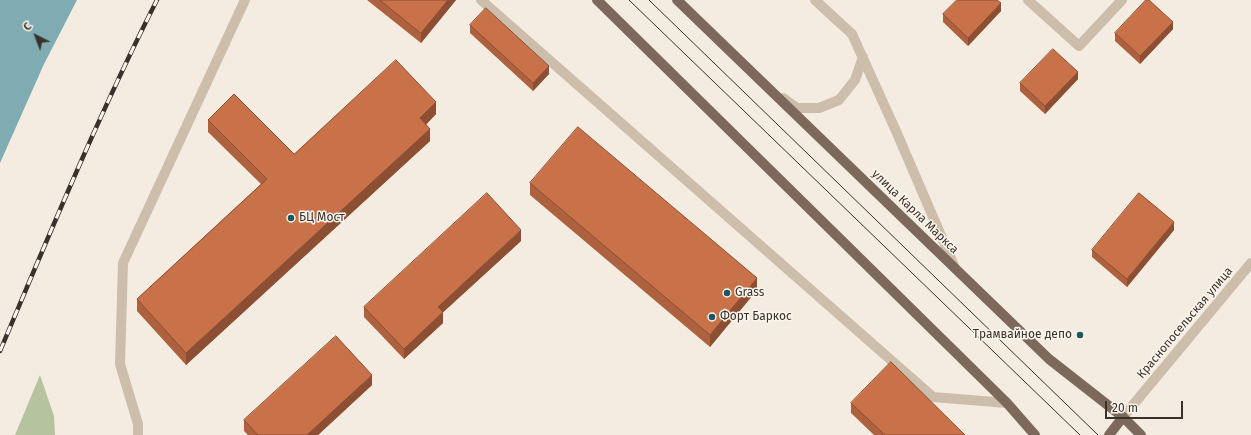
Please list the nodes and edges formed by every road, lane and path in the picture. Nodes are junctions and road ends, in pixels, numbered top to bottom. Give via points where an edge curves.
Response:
1 (245, 0) edge
2 (482, 0) edge
3 (598, 0) edge
4 (677, 0) edge
5 (815, 0) edge
6 (1028, 0) edge
7 (1122, 0) edge
8 (863, 57) junction
9 (765, 85) junction
10 (1251, 263) edge
11 (956, 270) junction
12 (1007, 403) junction
13 (1123, 417) junction
14 (138, 435) edge
15 (1035, 435) edge
16 (1109, 435) edge
17 (1141, 435) edge

1 - 14 street via 123,263 120,364 138,424
2 - 12 street via 933,397
3 - 12 main road
4 - 9 main road, улица Карла Маркса
5 - 8 street via 852,34
6 - 7 street via 1079,46
8 - 9 street via 855,80 839,100 819,108 797,108
8 - 11 street
9 - 11 main road, улица Карла Маркса
10 - 13 street, Краснопосельская улица
11 - 13 main road, улица Карла Маркса via 1049,359
12 - 15 main road
13 - 16 main road
13 - 17 main road, улица Карла Маркса

